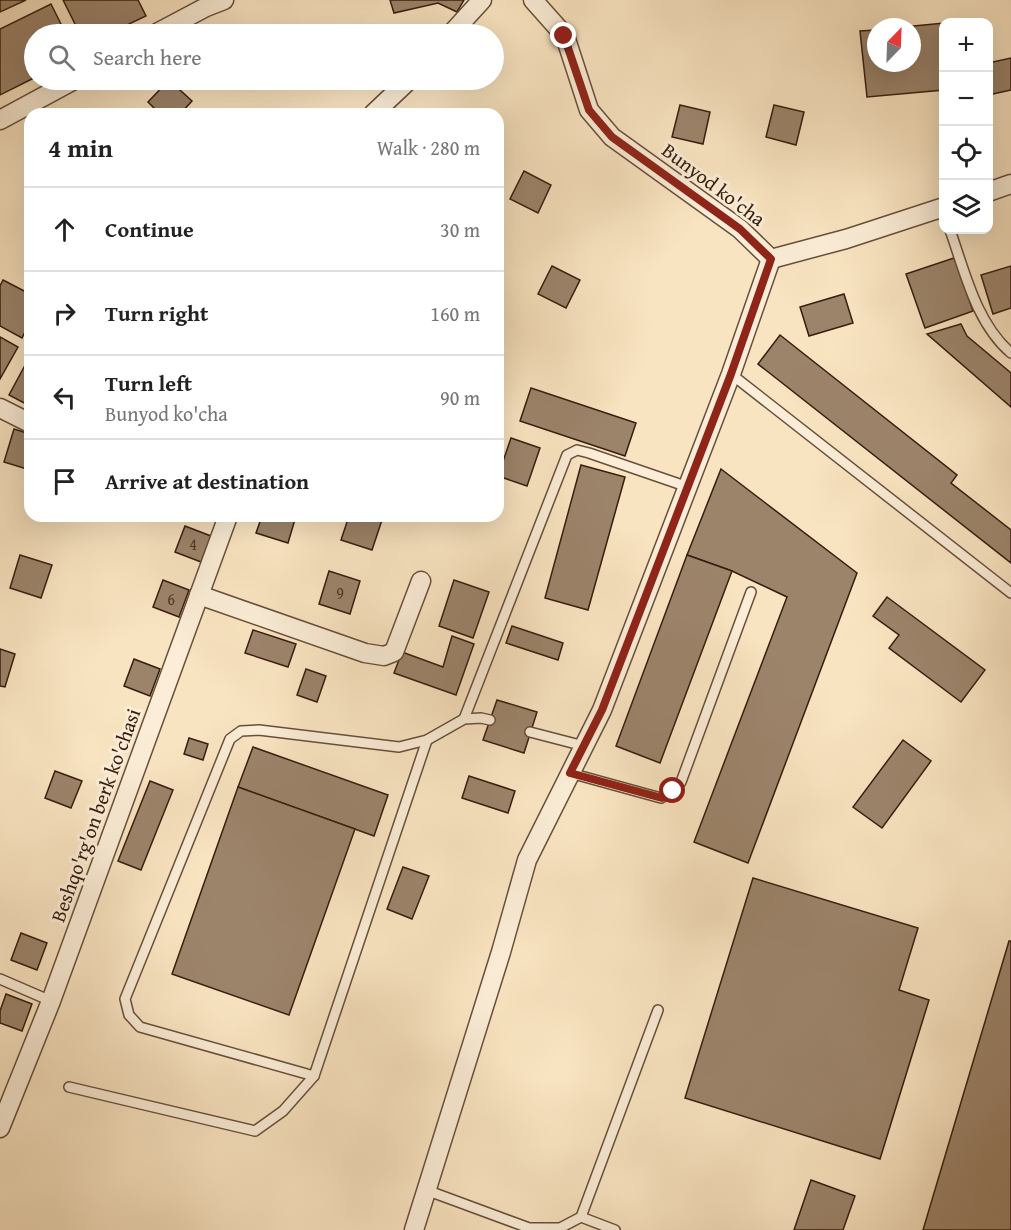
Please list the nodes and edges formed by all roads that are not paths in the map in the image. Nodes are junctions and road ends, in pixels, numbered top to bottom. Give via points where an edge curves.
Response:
1 (224, 0) edge
2 (482, 0) edge
3 (533, 0) edge
4 (174, 24) edge
5 (460, 24) edge
6 (56, 90) edge
7 (398, 90) edge
8 (379, 108) edge
9 (0, 120) edge
10 (1011, 184) edge
11 (993, 190) edge
12 (939, 209) edge
13 (951, 234) edge
14 (771, 259) junction
15 (1011, 353) edge
16 (731, 374) junction
17 (0, 408) edge
18 (24, 420) edge
19 (688, 487) junction
20 (226, 522) edge
21 (421, 581) dead end
22 (751, 592) dead end
23 (1011, 593) edge
24 (199, 595) junction
25 (464, 719) junction
26 (490, 720) dead end
27 (530, 732) dead end
28 (428, 740) junction
29 (584, 746) junction
30 (570, 773) junction
31 (0, 979) edge
32 (51, 1001) junction
33 (658, 1010) dead end
34 (314, 1076) junction
35 (69, 1087) dead end
36 (0, 1128) edge
37 (426, 1190) junction
38 (581, 1217) junction
39 (414, 1230) edge
40 (615, 1230) edge

1 - 4 street
2 - 5 street
3 - 14 street, Bunyod ko'cha via 564,36 589,110 612,137 740,229
6 - 9 street
7 - 8 street
10 - 11 street
12 - 14 street
13 - 15 lane via 977,306 989,329
14 - 16 street
16 - 19 street
16 - 23 lane
17 - 18 street
19 - 25 lane via 589,453 577,450 567,455
19 - 29 street via 602,710
20 - 24 street, Beshqo'rg'on berk ko'chasi
21 - 24 street via 394,651 384,656 365,653
22 - 30 lane via 681,782 673,791 662,798
24 - 32 street, Beshqo'rg'on berk ko'chasi
25 - 26 lane
25 - 28 lane
27 - 29 lane
28 - 34 lane
28 - 34 lane via 399,747 259,730 241,731 230,739 125,999 129,1015 140,1027
29 - 30 street
30 - 37 street via 527,860
31 - 32 lane
32 - 36 street, Beshqo'rg'on berk ko'chasi
33 - 38 lane
34 - 35 lane via 283,1111 255,1131
37 - 38 lane via 529,1228 560,1228
37 - 39 street
38 - 40 lane

